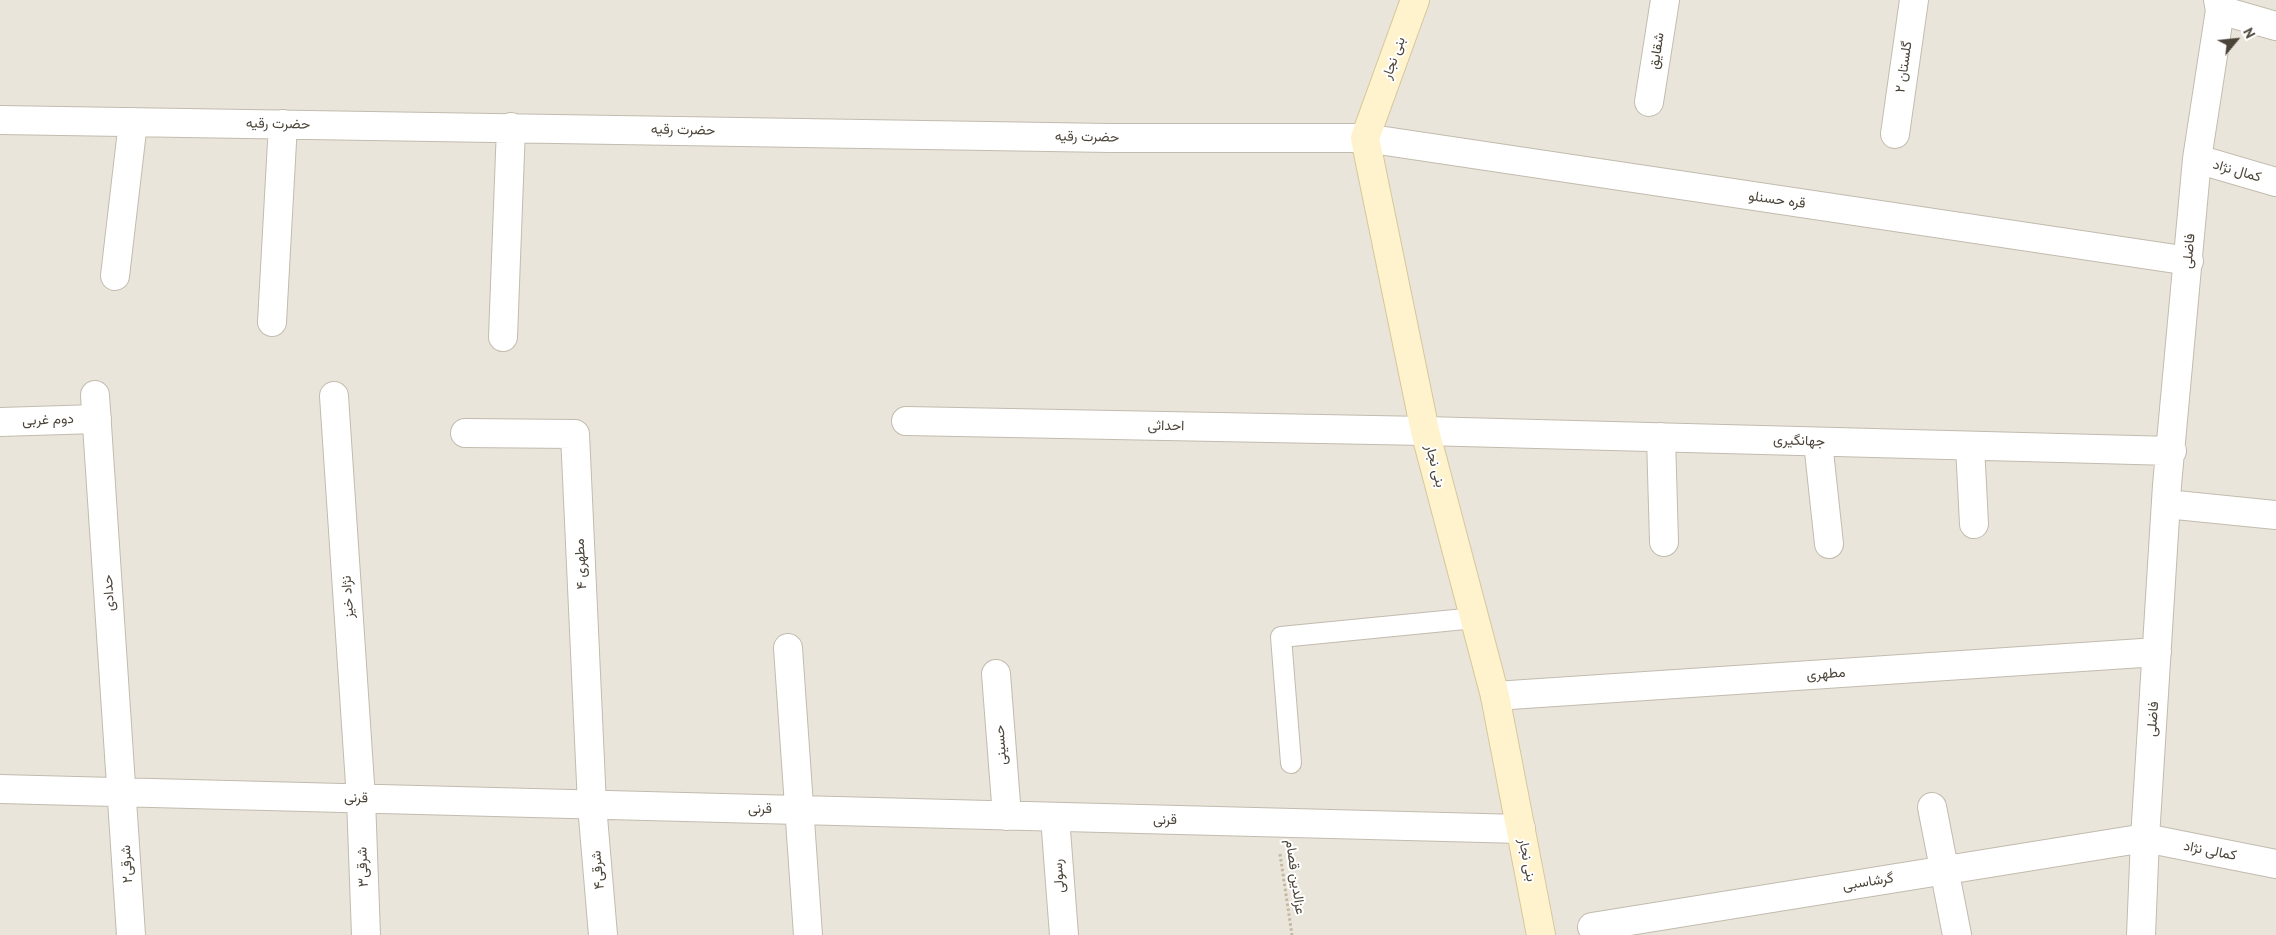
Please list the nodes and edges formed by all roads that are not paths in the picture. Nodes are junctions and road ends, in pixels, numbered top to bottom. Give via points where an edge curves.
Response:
1 (1415, 0) edge
2 (1665, 0) edge
3 (1914, 0) edge
4 (2219, 5) edge
5 (2276, 26) edge
6 (1649, 102) dead end
7 (0, 120) edge
8 (133, 122) junction
9 (283, 124) junction
10 (511, 127) junction
11 (1895, 134) dead end
12 (1365, 138) junction
13 (2197, 159) junction
14 (2276, 182) edge
15 (2189, 261) junction
16 (116, 276) dead end
17 (272, 322) dead end
18 (503, 338) dead end
19 (334, 396) dead end
20 (96, 407) joint
21 (906, 421) dead end
22 (0, 422) edge
23 (1425, 431) junction
24 (465, 432) dead end
25 (1661, 438) junction
26 (1818, 442) junction
27 (1970, 446) junction
28 (2172, 451) junction
29 (2166, 504) junction
30 (2276, 515) edge
31 (1974, 524) dead end
32 (1664, 542) dead end
33 (1829, 544) dead end
34 (1475, 618) junction
35 (788, 648) dead end
36 (2157, 652) junction
37 (996, 674) dead end
38 (1495, 696) junction
39 (1291, 763) dead end
40 (0, 789) edge
41 (123, 792) junction
42 (361, 799) junction
43 (592, 805) junction
44 (1932, 808) dead end
45 (801, 810) junction
46 (1006, 816) junction
47 (1055, 817) junction
48 (1521, 829) junction
49 (2144, 838) junction
50 (2276, 864) edge
51 (1944, 870) junction
52 (1592, 927) dead end
53 (131, 935) edge
54 (366, 935) edge
55 (603, 935) edge
56 (808, 935) edge
57 (1064, 935) edge
58 (1541, 935) edge
59 (1957, 935) edge
60 (2141, 935) edge

1 - 12 main road, بنی نجار
2 - 6 street, شقایق
3 - 11 street, گلستان ۲
4 - 5 street
4 - 13 street, فاضلی
7 - 8 street, حضرت رقیه
8 - 9 street, حضرت رقیه
8 - 16 street
9 - 10 street, حضرت رقیه
9 - 17 street
10 - 12 street, حضرت رقیه
10 - 18 street
12 - 15 street, قره حسنلو
12 - 23 main road, بنی نجار
13 - 14 street, کمال نژاد
13 - 15 street, فاضلی
15 - 28 street, فاضلی
19 - 42 street, نژاد خیز
20 - 22 street, دوم غربی
20 - 41 street, حدادی
21 - 23 street, احداثی
23 - 25 street, جهانگیری
23 - 34 main road, بنی نجار
24 - 43 street, مطهری ۴ via 575,434
25 - 26 street, جهانگیری
25 - 32 street
26 - 27 street, جهانگیری
26 - 33 street
27 - 28 street, جهانگیری
27 - 31 street
28 - 29 street, فاضلی
29 - 30 street
29 - 36 street, فاضلی
34 - 38 main road, بنی نجار
34 - 39 lane via 1281,637
35 - 45 street
36 - 38 street, مطهری
36 - 49 street, فاضلی
37 - 46 street, حسینی
38 - 48 main road, بنی نجار
40 - 41 street, قرنی
41 - 42 street, قرنی
41 - 53 street, ۲شرقی
42 - 43 street, قرنی
42 - 54 street, ۳شرقی
43 - 45 street, قرنی
43 - 55 street, ۴شرقی
44 - 51 street
45 - 46 street, قرنی
45 - 56 street
46 - 47 street, قرنی
47 - 48 street, قرنی
47 - 57 street, رسولی
48 - 58 main road, بنی نجار
49 - 50 street, کمالی نژاد
49 - 51 street, گرشاسبی
49 - 60 street, فاضلی
51 - 52 street, گرشاسبی
51 - 59 street

